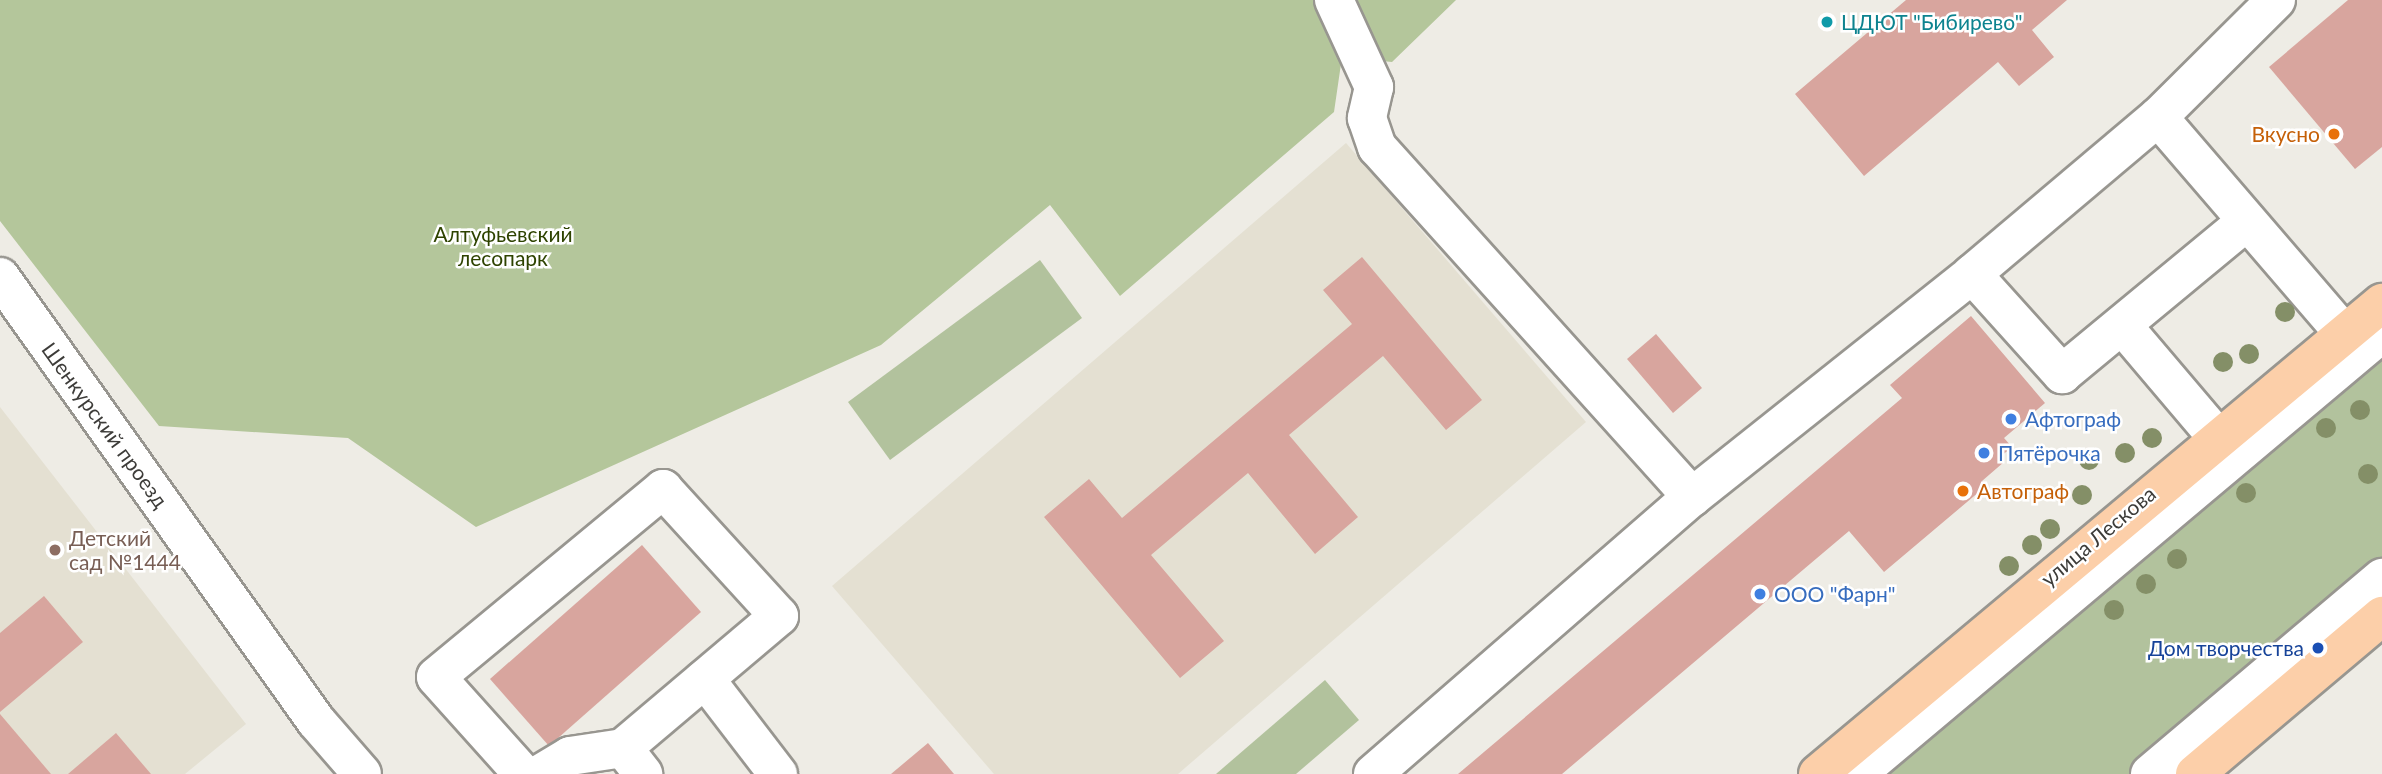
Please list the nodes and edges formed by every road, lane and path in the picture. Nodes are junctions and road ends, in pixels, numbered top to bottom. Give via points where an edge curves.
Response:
1 (1334, 0) edge
2 (2277, 0) edge
3 (2158, 117) junction
4 (2247, 220) junction
5 (1972, 274) junction
6 (0, 277) edge
7 (2382, 303) edge
8 (2122, 325) junction
9 (2344, 333) junction
10 (2382, 333) edge
11 (2217, 437) junction
12 (1692, 497) junction
13 (2382, 578) edge
14 (2382, 616) edge
15 (705, 679) junction
16 (633, 761) edge
17 (362, 774) edge
18 (523, 774) edge
19 (540, 774) edge
20 (778, 774) edge
21 (1373, 774) edge
22 (1818, 774) edge
23 (1857, 774) edge
24 (2150, 774) edge
25 (2195, 774) edge

1 - 12 street via 1374,87 1367,118 1377,147
2 - 3 street
3 - 4 street
3 - 5 street
4 - 8 street
4 - 9 street
5 - 8 street via 2062,374
5 - 12 street
6 - 17 street, Шенкурский проезд via 316,721
7 - 9 main road, улица Лескова
8 - 11 street
9 - 11 main road, улица Лескова
10 - 23 street, улица Лескова
11 - 22 main road, улица Лескова
12 - 21 street
13 - 24 street
14 - 25 main road
15 - 16 street
15 - 18 street via 779,616 663,489 436,677
15 - 20 street
16 - 19 street via 570,756

